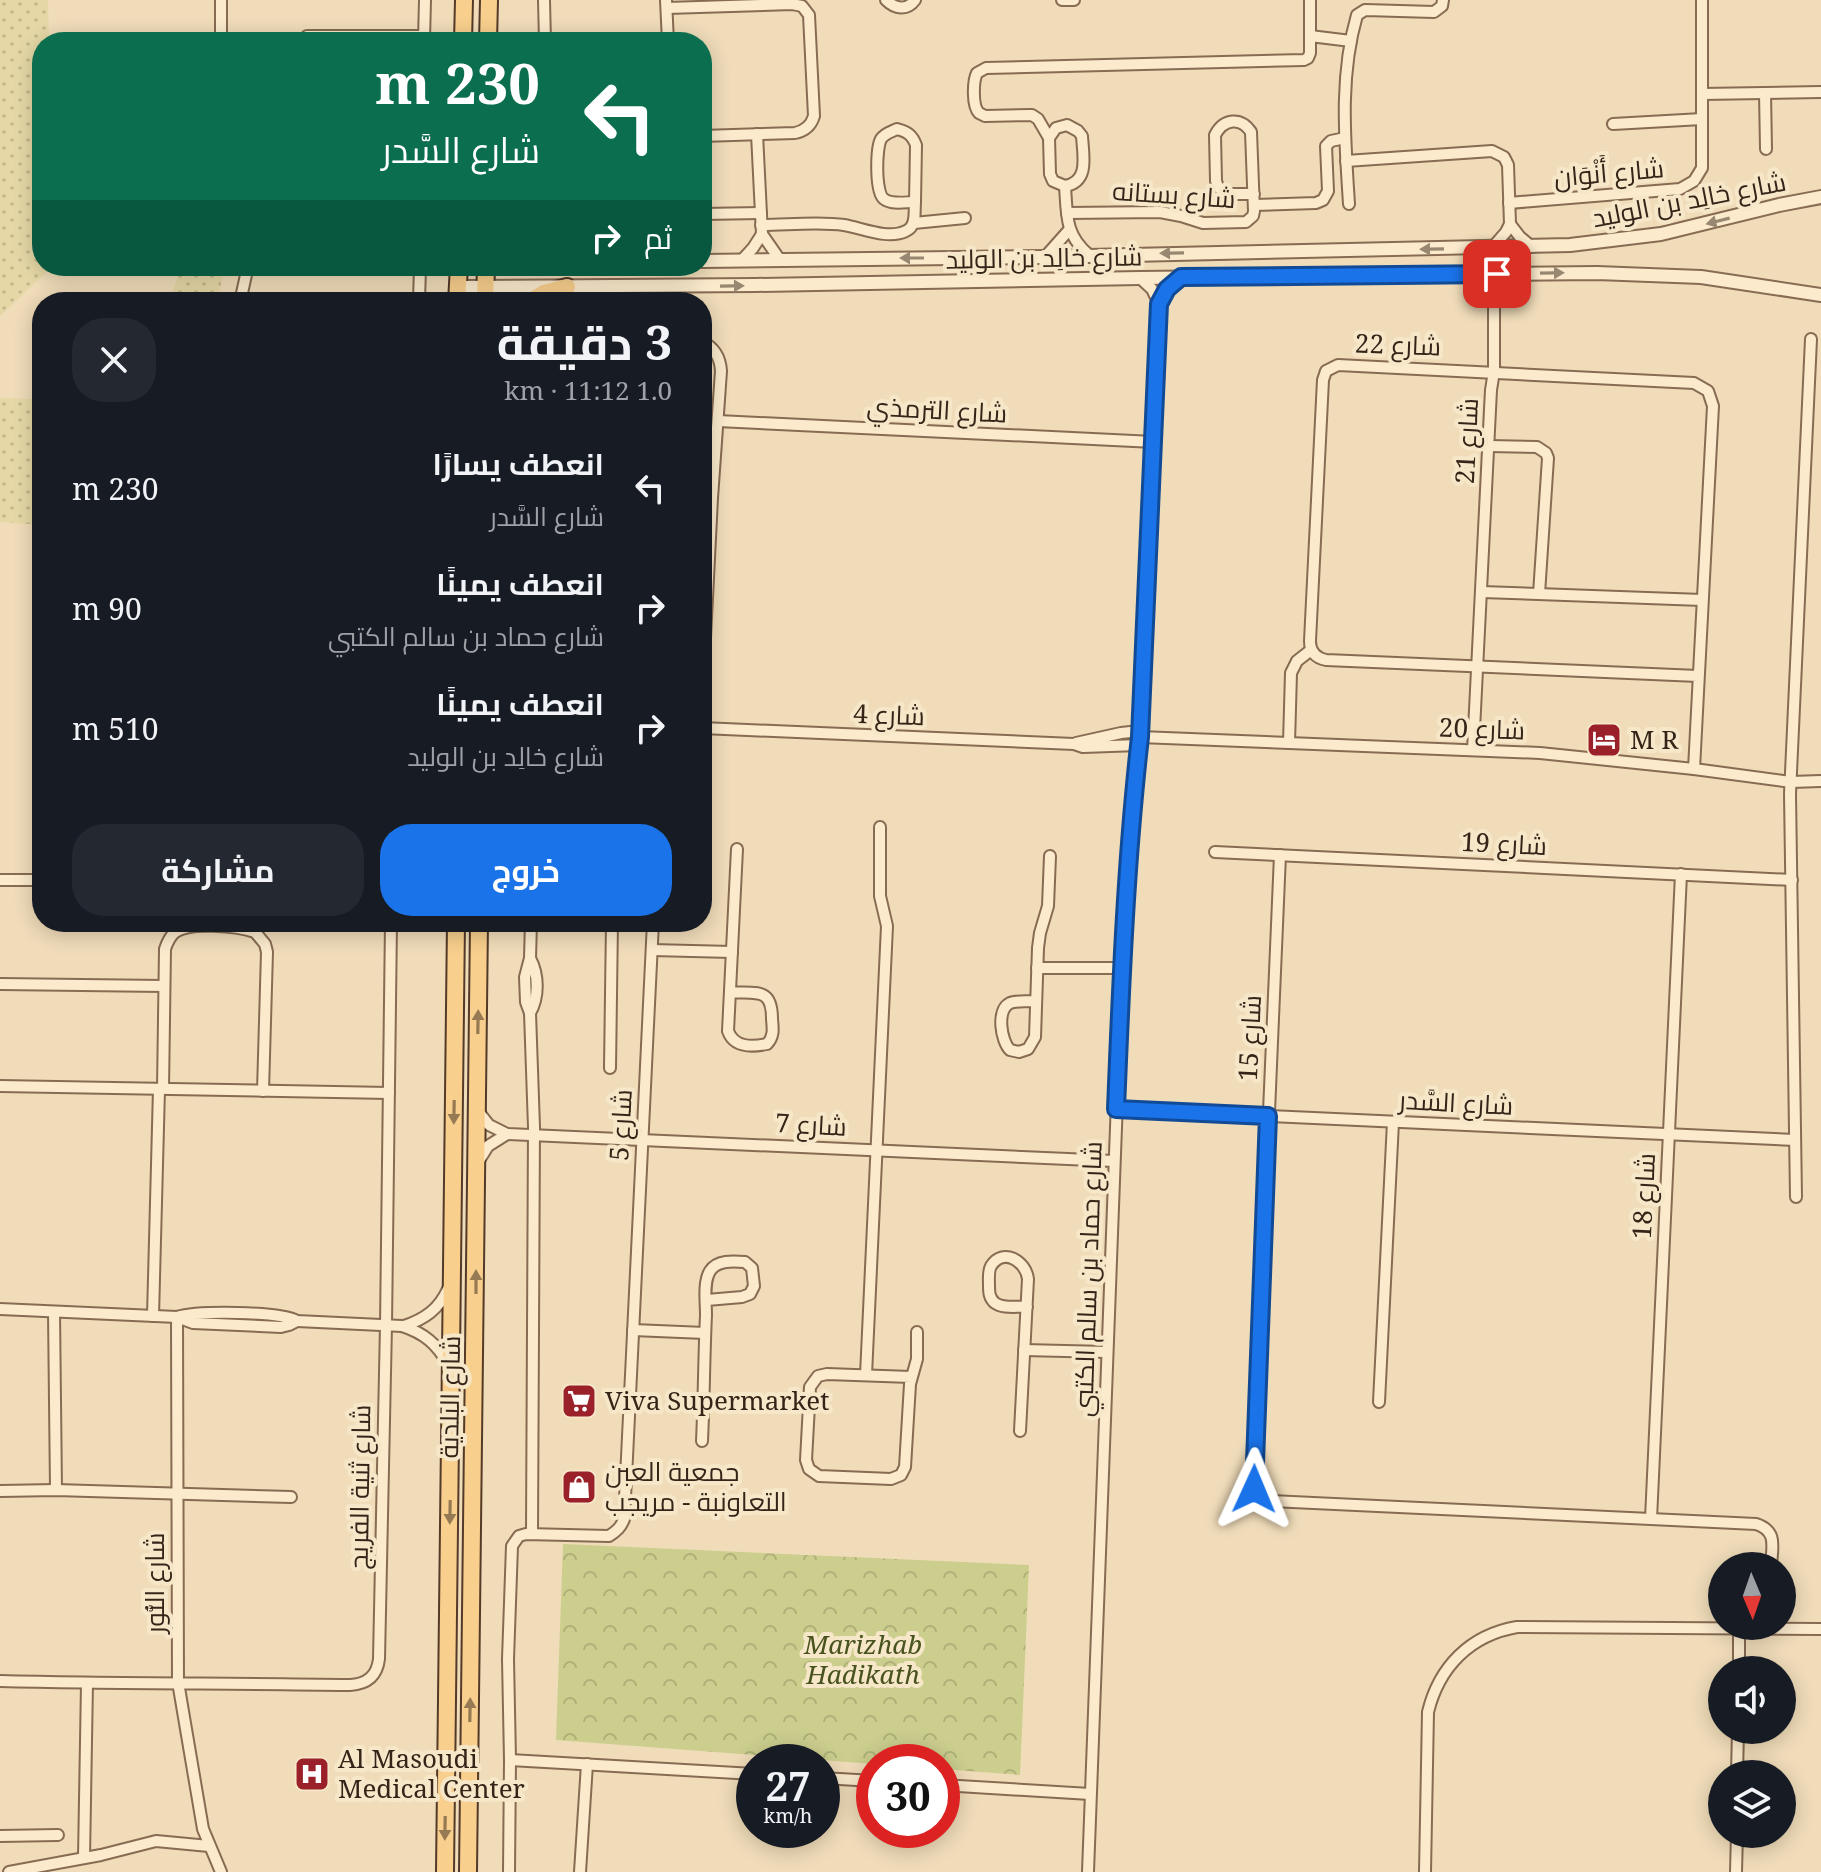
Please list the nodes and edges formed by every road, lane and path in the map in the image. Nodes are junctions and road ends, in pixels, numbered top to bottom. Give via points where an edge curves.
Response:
1 (221, 0) edge
2 (425, 0) edge
3 (464, 0) edge
4 (489, 0) edge
5 (544, 0) edge
6 (886, 0) edge
7 (915, 0) edge
8 (1062, 0) edge
9 (1074, 0) edge
10 (1310, 0) edge
11 (1443, 0) edge
12 (1702, 0) edge
13 (667, 4) edge
14 (221, 32) edge
15 (424, 32) edge
16 (463, 32) edge
17 (488, 32) edge
18 (545, 32) edge
19 (668, 32) edge
20 (1310, 36) junction
21 (1351, 41) junction
22 (1821, 92) edge
23 (1765, 93) junction
24 (1702, 94) junction
25 (1702, 119) junction
26 (1613, 124) dead end
27 (757, 134) junction
28 (712, 136) edge
29 (1049, 138) junction
30 (1345, 138) junction
31 (1766, 149) dead end
32 (1346, 161) junction
33 (1065, 186) junction
34 (1821, 197) edge
35 (1254, 200) junction
36 (915, 202) junction
37 (1509, 203) junction
38 (1349, 204) dead end
39 (761, 213) junction
40 (1067, 213) junction
41 (712, 214) edge
42 (965, 218) dead end
43 (914, 223) junction
44 (1510, 224) junction
45 (762, 230) junction
46 (1069, 230) junction
47 (1532, 247) junction
48 (1492, 248) junction
49 (1089, 255) junction
50 (1045, 257) junction
51 (742, 260) junction
52 (780, 260) junction
53 (712, 261) edge
54 (1474, 274) junction
55 (1519, 274) junction
56 (1181, 277) junction
57 (1140, 278) junction
58 (567, 287) junction
59 (509, 292) edge
60 (548, 292) edge
61 (1494, 293) junction
62 (1821, 295) edge
63 (1159, 304) junction
64 (1811, 339) dead end
65 (712, 349) edge
66 (1494, 371) junction
67 (718, 421) junction
68 (1154, 442) junction
69 (1489, 446) junction
70 (712, 498) edge
71 (1482, 592) junction
72 (1539, 594) junction
73 (1702, 600) junction
74 (1311, 650) junction
75 (1479, 666) junction
76 (1698, 676) junction
77 (712, 728) edge
78 (1140, 738) junction
79 (1289, 743) junction
80 (1473, 750) junction
81 (1694, 769) junction
82 (1821, 781) edge
83 (1791, 782) junction
84 (880, 827) dead end
85 (737, 849) dead end
86 (1215, 852) dead end
87 (1280, 855) junction
88 (1050, 856) dead end
89 (1681, 874) junction
90 (0, 880) edge
91 (32, 880) edge
92 (1792, 880) junction
93 (177, 932) edge
94 (255, 932) edge
95 (391, 932) edge
96 (456, 932) edge
97 (479, 932) edge
98 (531, 932) edge
99 (612, 932) edge
100 (653, 932) edge
101 (652, 950) junction
102 (732, 952) junction
103 (1037, 968) junction
104 (1122, 968) junction
105 (0, 984) edge
106 (164, 986) junction
107 (730, 992) junction
108 (1036, 1001) junction
109 (610, 1068) dead end
110 (0, 1086) edge
111 (161, 1089) junction
112 (263, 1091) junction
113 (389, 1093) junction
114 (1116, 1109) junction
115 (477, 1110) junction
116 (1268, 1116) junction
117 (1393, 1122) junction
118 (507, 1134) junction
119 (534, 1135) junction
120 (1669, 1135) junction
121 (643, 1140) junction
122 (1795, 1140) junction
123 (876, 1150) junction
124 (1114, 1161) junction
125 (476, 1165) junction
126 (1796, 1197) dead end
127 (452, 1278) junction
128 (707, 1300) junction
129 (1027, 1307) junction
130 (0, 1309) edge
131 (54, 1312) junction
132 (153, 1316) junction
133 (177, 1317) junction
134 (386, 1325) junction
135 (402, 1326) junction
136 (633, 1330) junction
137 (917, 1332) dead end
138 (705, 1333) junction
139 (1024, 1350) junction
140 (1106, 1352) junction
141 (450, 1368) junction
142 (866, 1375) junction
143 (911, 1377) junction
144 (1379, 1402) dead end
145 (1020, 1431) dead end
146 (702, 1441) dead end
147 (56, 1490) junction
148 (0, 1491) edge
149 (177, 1494) junction
150 (291, 1497) dead end
151 (1651, 1519) junction
152 (532, 1533) junction
153 (1772, 1552) edge
154 (1708, 1629) edge
155 (1796, 1629) edge
156 (1821, 1629) edge
157 (0, 1681) edge
158 (178, 1682) junction
159 (87, 1683) junction
160 (510, 1760) junction
161 (587, 1764) junction
162 (736, 1773) edge
163 (960, 1786) edge
164 (1090, 1794) junction
165 (58, 1835) dead end
166 (0, 1836) edge
167 (209, 1846) junction
168 (1737, 1848) edge
169 (84, 1858) junction
170 (9, 1872) edge
171 (221, 1872) edge
172 (445, 1872) edge
173 (468, 1872) edge
174 (509, 1872) edge
175 (580, 1872) edge
176 (1088, 1872) edge
177 (1425, 1872) edge
178 (1736, 1872) edge

1 - 14 street
2 - 15 street
3 - 16 main road
4 - 17 main road
5 - 18 street
6 - 7 street via 898,8
8 - 9 street
10 - 20 street
11 - 21 street via 1434,12 1362,11
12 - 24 street, شارع أَنْوَان
13 - 19 street
13 - 27 street via 792,4 806,10 814,116 800,132
20 - 21 street
20 - 29 street via 1310,56 1304,60 986,68 977,73 974,94 979,113 1032,115
21 - 30 street
22 - 23 street
23 - 24 street
23 - 31 street
24 - 25 street, شارع أَنْوَان
25 - 26 street, شارع أَنْوَان
25 - 37 street, شارع أَنْوَان via 1702,168 1688,186
27 - 28 street
27 - 39 street
29 - 33 street via 1050,174
29 - 33 street via 1061,126 1073,127 1082,136 1084,172
30 - 32 street
30 - 35 street via 1326,146 1328,191 1323,200
32 - 37 street via 1496,152 1508,165
32 - 38 street
33 - 40 street
34 -> 47 street, شارع خالِد بن الوليد via 1646,236
35 - 35 street, شارع بستانه via 1218,187 1215,135 1223,124 1242,123 1251,132
35 - 40 street, شارع بستانه via 1253,216 1241,223 1203,223 1160,212
36 - 36 street via 916,145 913,137 897,129 880,140 878,188 886,201
36 - 43 street
37 - 44 street
39 - 41 street
39 - 45 street
40 - 46 street
42 - 43 street
43 - 45 street via 904,232 836,224
44 - 47 street
44 - 48 street
45 - 51 street
45 - 52 street
46 - 49 street
46 - 50 street
47 - 48 street, شارع خالِد بن الوليد
48 -> 49 street, شارع خالِد بن الوليد
49 - 50 street, شارع خالِد بن الوليد
50 -> 52 street, شارع خالِد بن الوليد
51 - 52 street, شارع خالِد بن الوليد
51 - 53 street, شارع خالِد بن الوليد
54 - 55 street, شارع خالِد بن الوليد
54 - 56 street, شارع خالِد بن الوليد
54 - 61 street
55 - 61 street
55 -> 62 street, شارع خالِد بن الوليد via 1673,275
56 - 57 street, شارع خالِد بن الوليد
56 - 63 street
58 -> 57 street, شارع خالِد بن الوليد
57 - 63 street
58 - 59 street, شارع خالِد بن الوليد
58 - 60 main road
61 - 66 street, شارع 21
63 - 68 street, شارع حماد بن سالم الكتبي
64 - 83 street
65 - 67 street via 721,371
66 - 69 street, شارع 21
66 - 73 street, شارع 22 via 1694,383 1708,391 1713,406
66 - 74 street, شارع 22 via 1338,365 1326,371
67 - 68 street, شارع الترمذي
67 - 70 street
68 - 78 street, شارع حماد بن سالم الكتبي
69 - 71 street, شارع 21
69 - 72 street via 1537,447 1548,458
71 - 72 street
71 - 75 street, شارع 21
72 - 73 street
73 - 76 street, شارع 22
74 - 75 street via 1326,660
74 - 79 street via 1291,673
75 - 76 street
75 - 80 street, شارع 21
76 - 81 street, شارع 22
77 - 78 street, شارع 4 via 1074,744 1121,733
78 - 79 street, شارع 20
78 - 104 street, شارع حماد بن سالم الكتبي
79 - 80 street, شارع 20
80 - 81 street, شارع 20
81 - 83 street, شارع 20
82 - 83 street, شارع 20
83 - 92 street
84 - 123 street via 880,896 887,926
85 - 102 street
86 - 87 street, شارع 19
87 - 89 street, شارع 19
87 - 116 street, شارع 15
88 - 103 street
89 - 92 street, شارع 19
89 - 120 street, شارع 18
90 - 91 street
92 - 122 street
93 - 106 street via 165,949
94 - 112 street via 267,952
95 - 113 street, شارع ثنية الفريج
96 -> 127 main road, شارع البلدية
115 -> 97 main road, شارع البلدية
98 - 119 street via 525,977
99 - 109 street
100 - 101 street, شارع 5
101 - 102 street
101 - 121 street, شارع 5
102 - 107 street
103 - 104 street
103 - 108 street
104 - 114 street, شارع حماد بن سالم الكتبي
105 - 106 street
106 - 111 street
107 - 107 street via 732,1040 740,1045 767,1044 773,1035 769,998
108 - 108 street via 1034,1042 1024,1051 1010,1050 1002,1038 1004,1009 1014,1002
110 - 111 street
111 - 112 street
111 - 132 street
112 - 113 street
113 - 134 street, شارع ثنية الفريج
114 - 116 street, شارع السَّدر
114 - 124 street, شارع حماد بن سالم الكتبي
115 - 118 street via 489,1125
115 - 125 main road, شارع البلدية
116 - 117 street, شارع السَّدر
116 - 151 street, شارع 15 via 1253,1485 1259,1497
117 - 120 street, شارع السَّدر
117 - 144 street
118 - 119 street, شارع 7
118 - 125 street via 488,1146
119 - 121 street, شارع 7
119 - 152 street
120 - 122 street, شارع السَّدر
120 - 151 street, شارع 18
121 - 123 street, شارع 7
121 - 136 street, شارع 5
122 - 126 street
123 - 124 street, شارع 7
123 - 142 street
124 - 140 street, شارع حماد بن سالم الكتبي
173 -> 125 main road, شارع البلدية
127 - 135 street via 432,1312
127 - 141 main road, شارع البلدية
128 - 128 street via 707,1278 717,1264 745,1262 752,1268 750,1294
128 - 138 street
129 - 129 street via 1026,1268 1014,1258 999,1260 991,1266 991,1298 999,1305
129 - 139 street
130 - 131 street
131 - 132 street
131 - 147 street
132 - 133 street
133 - 134 street via 193,1323 281,1327 297,1321
133 - 149 street, شارع النُّور
134 - 135 street
134 - 158 street, شارع ثنية الفريج via 379,1659 374,1676 350,1685
135 - 141 street via 422,1333
136 - 138 street
136 - 152 street, شارع 5 via 621,1526 609,1536
137 - 143 street
138 - 146 street
139 - 140 street
139 - 145 street
140 - 164 street, شارع حماد بن سالم الكتبي
141 -> 172 main road, شارع البلدية
142 - 143 street
142 - 143 street via 822,1374 811,1382 806,1460 815,1475 901,1475
147 - 148 street
147 - 149 street
149 - 150 street
149 - 158 street, شارع النُّور
151 - 153 street via 1760,1525 1772,1539
152 - 160 street via 519,1536 512,1546
154 - 177 street via 1517,1627 1468,1646 1442,1675 1428,1712
155 - 156 street
157 - 159 street, شارع ثنية الفريج
158 - 159 street, شارع ثنية الفريج
158 - 167 street, شارع النُّور
159 - 169 street
160 - 161 street
160 - 174 street
161 - 162 street
161 - 175 street
163 - 164 street
164 - 176 street, شارع حماد بن سالم الكتبي
165 - 166 street
167 - 169 street via 156,1841
167 - 171 street, شارع النُّور
168 - 178 street
169 - 170 street

